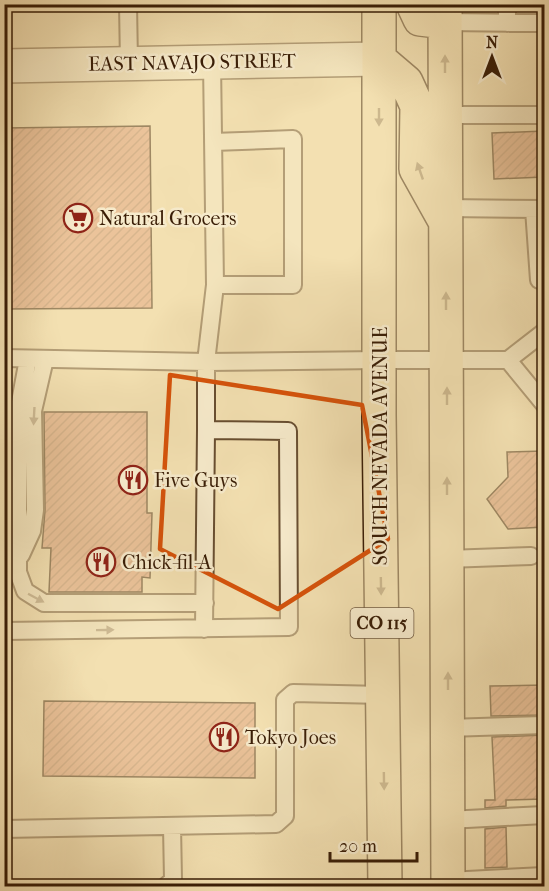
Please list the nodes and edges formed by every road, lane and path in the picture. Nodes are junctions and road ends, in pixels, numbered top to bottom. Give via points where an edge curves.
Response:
1 (128, 4) edge
2 (379, 4) edge
3 (413, 4) edge
4 (507, 4) edge
5 (445, 13) edge
6 (507, 23) junction
7 (544, 23) edge
8 (379, 59) junction
9 (212, 62) junction
10 (129, 63) junction
11 (4, 66) edge
12 (446, 115) junction
13 (544, 115) edge
14 (213, 142) junction
15 (539, 209) edge
16 (446, 216) junction
17 (542, 280) edge
18 (215, 285) junction
19 (544, 332) edge
20 (4, 358) edge
21 (36, 359) junction
22 (380, 360) junction
23 (447, 360) junction
24 (508, 360) junction
25 (206, 363) junction
26 (544, 404) edge
27 (206, 430) junction
28 (531, 556) dead end
29 (447, 559) junction
30 (205, 603) junction
31 (204, 629) junction
32 (4, 631) edge
33 (383, 695) junction
34 (544, 725) edge
35 (448, 728) junction
36 (544, 815) edge
37 (448, 820) junction
38 (172, 826) junction
39 (4, 829) edge
40 (544, 876) edge
41 (448, 884) edge
42 (166, 886) edge
43 (385, 886) edge

1 - 10 lane
2 - 8 highway, SOUTH NEVADA AVENUE / CO 115
3 - 5 highway via 420,19
4 - 6 lane
5 - 6 lane
12 -> 5 highway
6 - 7 lane
8 - 9 street, EAST NAVAJO STREET
16 -> 8 highway via 416,169 417,106 406,82
8 -> 22 highway, SOUTH NEVADA AVENUE / CO 115
9 - 10 street, EAST NAVAJO STREET
9 - 14 lane
10 - 11 street, EAST NAVAJO STREET
12 - 13 lane
12 - 16 highway
14 - 18 lane
14 - 18 lane via 293,139 293,285
15 - 16 lane
15 - 17 lane
23 -> 16 highway
18 - 25 lane
19 - 24 lane
20 - 21 lane
21 - 25 lane
21 -> 30 lane via 35,510 32,531 18,561 25,591 44,603
22 - 23 lane
22 - 25 lane
22 -> 33 highway, SOUTH NEVADA AVENUE / CO 115
23 - 24 lane
29 -> 23 highway
24 - 26 lane
25 - 27 lane
27 - 30 lane
27 - 31 lane via 288,431 289,627
28 - 29 lane
35 -> 29 highway
30 - 31 lane
32 -> 31 lane
33 - 38 lane via 293,693 285,700 285,816 276,824
33 -> 43 highway, SOUTH NEVADA AVENUE / CO 115
34 - 35 lane
35 - 37 highway
36 - 37 lane
37 - 41 highway
38 - 39 lane
38 - 42 lane via 173,880
40 - 41 lane

